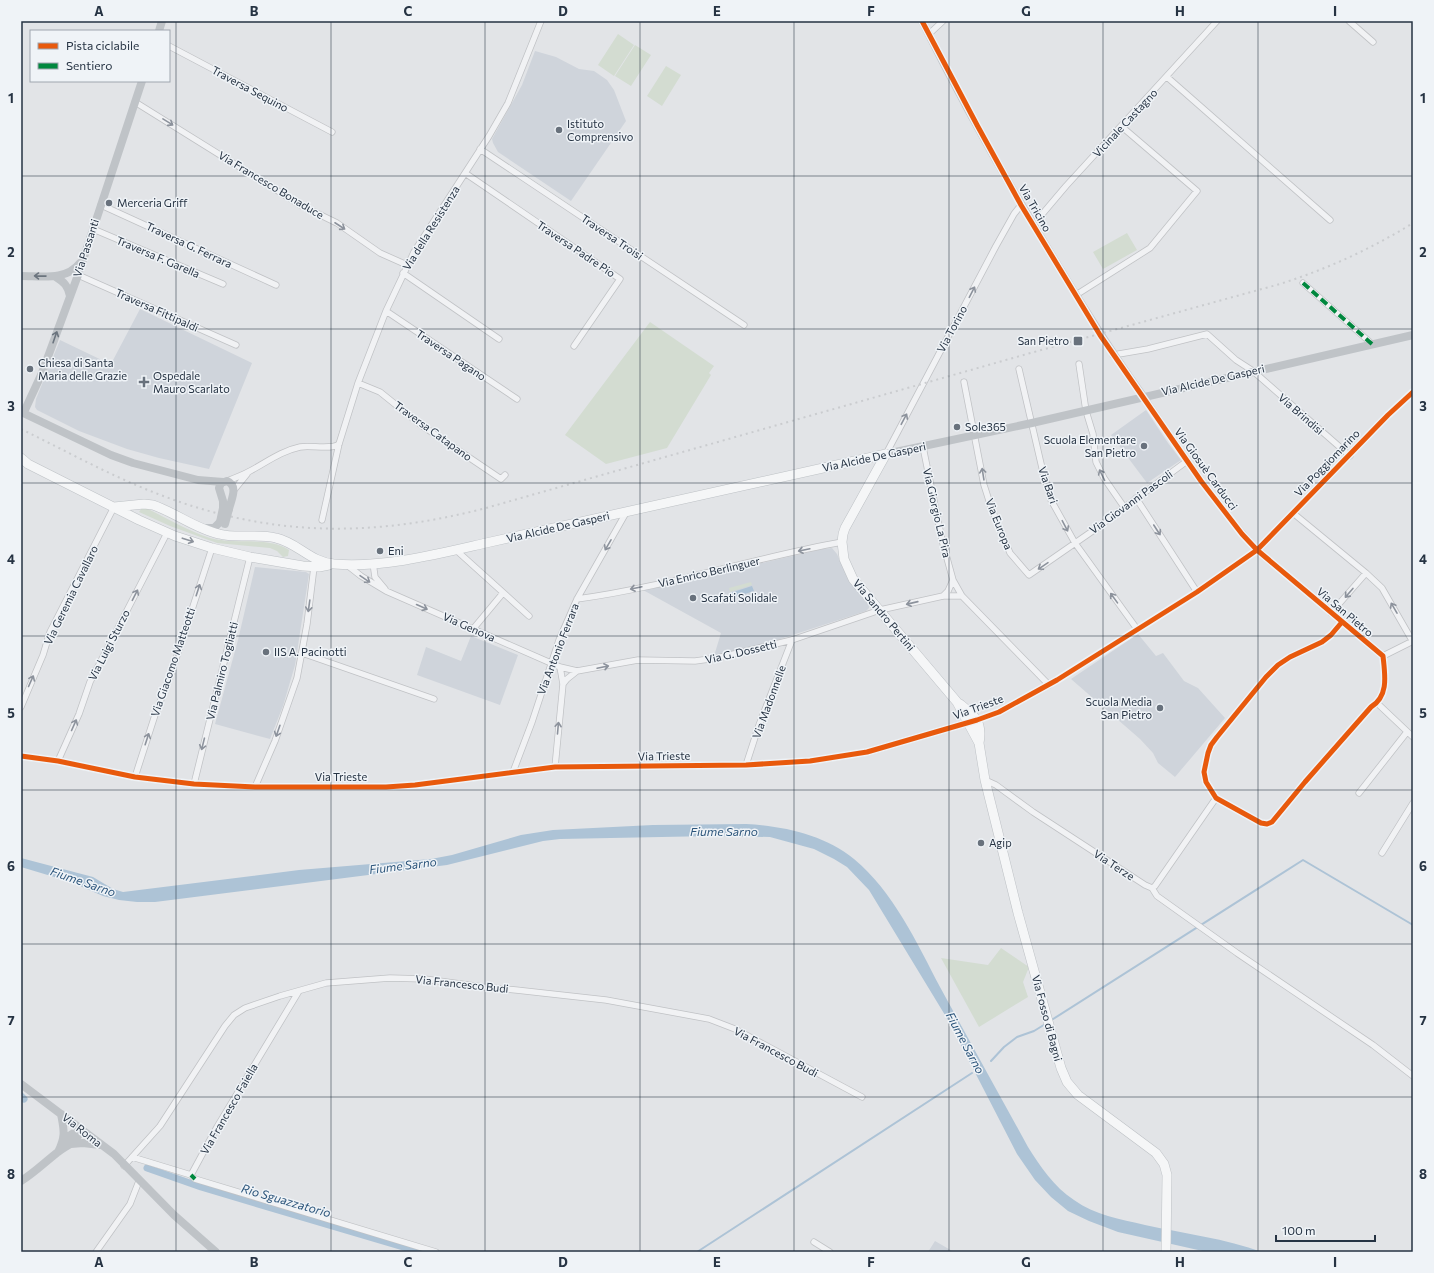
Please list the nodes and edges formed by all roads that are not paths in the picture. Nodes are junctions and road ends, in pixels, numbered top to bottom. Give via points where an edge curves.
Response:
1 (541, 21) edge
2 (922, 21) edge
3 (943, 21) edge
4 (1217, 21) edge
5 (1349, 21) edge
6 (928, 34) junction
7 (1373, 42) dead end
8 (170, 47) edge
9 (1167, 77) junction
10 (142, 82) edge
11 (135, 102) junction
12 (1122, 126) junction
13 (332, 132) dead end
14 (480, 150) junction
15 (465, 173) junction
16 (101, 205) junction
17 (1021, 205) junction
18 (1330, 220) dead end
19 (1033, 225) junction
20 (93, 229) junction
21 (82, 260) junction
22 (407, 265) junction
23 (403, 273) junction
24 (78, 275) junction
25 (21, 276) edge
26 (56, 277) junction
27 (1303, 283) dead end
28 (223, 284) dead end
29 (276, 285) dead end
30 (1076, 295) junction
31 (70, 296) junction
32 (386, 310) junction
33 (744, 325) dead end
34 (1413, 335) edge
35 (499, 339) dead end
36 (1372, 344) junction
37 (236, 345) dead end
38 (574, 346) dead end
39 (1114, 355) junction
40 (1079, 364) dead end
41 (1019, 369) dead end
42 (1253, 371) junction
43 (964, 382) dead end
44 (358, 383) junction
45 (1413, 392) edge
46 (1144, 396) junction
47 (517, 399) dead end
48 (1086, 411) junction
49 (22, 412) edge
50 (1032, 423) junction
51 (975, 436) junction
52 (339, 444) junction
53 (922, 447) junction
54 (886, 454) junction
55 (1350, 456) junction
56 (23, 461) edge
57 (1187, 461) junction
58 (250, 471) junction
59 (505, 475) dead end
60 (198, 480) junction
61 (225, 482) junction
62 (234, 490) junction
63 (220, 494) junction
64 (1136, 498) junction
65 (144, 504) junction
66 (114, 507) junction
67 (1124, 507) junction
68 (226, 508) junction
69 (628, 511) junction
70 (1293, 513) junction
71 (139, 520) junction
72 (322, 520) dead end
73 (223, 523) junction
74 (201, 528) junction
75 (167, 532) junction
76 (242, 536) junction
77 (842, 542) junction
78 (1075, 543) junction
79 (291, 544) junction
80 (212, 548) junction
81 (456, 550) junction
82 (1257, 550) junction
83 (250, 557) junction
84 (282, 563) junction
85 (373, 563) junction
86 (333, 564) junction
87 (345, 564) junction
88 (314, 567) junction
89 (1366, 573) junction
90 (953, 580) junction
91 (386, 591) junction
92 (1197, 592) junction
93 (503, 593) junction
94 (943, 596) junction
95 (962, 596) junction
96 (577, 599) junction
97 (880, 610) junction
98 (1331, 613) junction
99 (529, 616) dead end
100 (1342, 622) junction
101 (473, 629) junction
102 (1137, 629) junction
103 (792, 640) junction
104 (1413, 642) edge
105 (302, 653) junction
106 (1383, 656) junction
107 (552, 663) junction
108 (560, 667) junction
109 (577, 671) junction
110 (563, 684) junction
111 (1049, 685) junction
112 (434, 699) dead end
113 (1377, 703) junction
114 (21, 707) edge
115 (973, 721) junction
116 (1407, 732) junction
117 (1413, 737) edge
118 (21, 756) edge
119 (58, 761) junction
120 (746, 765) junction
121 (555, 767) junction
122 (513, 772) junction
123 (135, 776) junction
124 (985, 780) junction
125 (194, 784) junction
126 (255, 787) junction
127 (1359, 793) dead end
128 (1216, 798) junction
129 (1413, 803) edge
130 (1382, 853) dead end
131 (1152, 888) junction
132 (299, 990) junction
133 (1413, 1076) edge
134 (21, 1084) edge
135 (862, 1097) dead end
136 (61, 1114) junction
137 (81, 1130) junction
138 (63, 1141) junction
139 (71, 1144) junction
140 (101, 1145) junction
141 (58, 1152) junction
142 (132, 1157) junction
143 (124, 1166) junction
144 (193, 1177) junction
145 (139, 1180) junction
146 (21, 1182) edge
147 (814, 1242) dead end
148 (96, 1252) edge
149 (216, 1252) edge
150 (436, 1252) edge
151 (830, 1252) edge
152 (1166, 1252) edge

1 - 14 street, Via della Resistenza via 508,103
2 - 6 street, Via Tricino
3 - 6 street
4 - 9 street, Vicinale Castagno
5 - 7 street
6 - 17 street, Via Tricino
8 - 13 street, Traversa Sequino
9 - 12 street, Vicinale Castagno
9 - 18 street
10 - 11 street, Via Passanti
11 - 16 street, Via Passanti
11 -> 22 street, Via Francesco Bonaduce via 302,206 337,224 380,253
12 - 19 street, Vicinale Castagno
12 - 30 street via 1196,191 1150,248
14 - 15 street, Via della Resistenza
14 - 33 street, Traversa Troisi
15 - 22 street, Via della Resistenza
15 - 38 street, Traversa Padre Pio via 620,278
16 - 20 street, Via Passanti
16 - 29 street, Traversa G. Ferrara
17 - 19 street, Via Tricino
54 -> 17 street, Via Torino
19 - 30 street, Via Tricino
20 - 21 street, Via Passanti
20 - 28 street, Traversa F. Garella
21 - 24 street, Via Passanti
21 - 26 street via 72,271
22 - 23 street, Via della Resistenza
23 - 32 street, Via della Resistenza
23 - 35 street
24 - 31 street, Via Passanti
24 - 37 street, Traversa Fittipaldi
26 -> 25 street
26 - 31 street via 66,284
27 - 36 street
30 - 39 street, Via Tricino
49 -> 31 street, Via Passanti via 42,373
32 - 44 street, Via della Resistenza
32 - 47 street, Traversa Pagano
34 - 36 street, Via Alcide De Gasperi
36 - 42 street, Via Alcide De Gasperi
39 - 42 street, Via Brindisi via 1207,334 1236,360
39 - 46 street, Via Tricino
40 - 48 street
41 - 50 street, Via Bari
42 - 46 street, Via Alcide De Gasperi
42 - 55 street, Via Brindisi
43 - 51 street
44 - 52 street, Via della Resistenza
44 - 59 street, Traversa Catapano via 380,392 421,425 502,479
45 - 55 street, Via Poggiomarino
46 - 48 street, Via Alcide De Gasperi
46 - 57 street, Via Giosuè Carducci
48 - 50 street, Via Alcide De Gasperi
67 -> 48 street via 1096,462 1093,434
49 - 60 street via 122,459
50 - 51 street, Via Alcide De Gasperi
50 -> 78 street, Via Bari via 1051,500
51 - 53 street, Via Alcide De Gasperi
78 -> 51 street, Via Europa via 1029,575 1010,553 1001,533 984,485
52 - 58 street via 333,447 311,446 293,449 276,455
52 - 72 street, Via della Resistenza
53 - 54 street, Via Alcide De Gasperi
53 - 90 street, Via Giorgio La Pira
54 - 69 main road, Via Alcide De Gasperi
54 - 77 main road, Via Sandro Pertini via 845,528
55 - 70 street, Via Poggiomarino
56 - 66 main road, Via Alcide De Gasperi
57 - 64 street, Via Giovanni Pascoli
57 - 82 street, Via Giosuè Carducci
58 - 61 street
58 - 62 street
60 - 61 street
60 - 63 street
61 - 62 street via 232,484
61 - 63 street via 219,488
62 - 68 street
63 - 68 street
64 - 67 street, Via Giovanni Pascoli
64 -> 92 street
65 - 66 main road, Via Alcide De Gasperi
65 - 71 main road via 135,510
65 - 74 main road, Via Alcide De Gasperi via 161,508
66 - 71 main road, Via Alcide De Gasperi
114 -> 66 street, Via Geremia Cavallaro via 50,632
67 - 78 street, Via Giovanni Pascoli
68 - 73 street, bridge
69 - 81 main road, Via Alcide De Gasperi
69 -> 96 street, Via Antonio Ferrara
70 - 82 street, Via Poggiomarino
70 - 89 street
71 - 75 main road, Via Alcide De Gasperi
73 - 74 street via 214,528
73 - 76 street via 230,532
74 - 76 main road, Via Alcide De Gasperi via 228,536
75 -> 80 main road, Via Alcide De Gasperi
119 -> 75 street, Via Luigi Sturzo via 90,682
76 - 79 main road, Via Alcide De Gasperi via 265,536
77 -> 96 street, Via Enrico Berlinguer
77 - 97 main road, Via Sandro Pertini via 844,560 850,574
102 -> 78 street, Via Bari
79 - 84 main road via 296,552 295,556 292,560
79 - 86 main road, Via Alcide De Gasperi via 312,558
80 - 83 main road, Via Alcide De Gasperi
123 -> 80 street, Via Giacomo Matteotti
81 - 85 main road, Via Alcide De Gasperi
81 - 93 street
82 - 92 street, Via Trieste
82 - 98 street, Via San Pietro
83 - 84 main road, Via Alcide De Gasperi
83 -> 125 street, Via Palmiro Togliatti
84 - 88 main road, Via Alcide De Gasperi
85 - 87 main road, Via Alcide De Gasperi
85 - 91 street via 375,577
86 - 87 main road, Via Alcide De Gasperi
86 - 88 main road, Via Alcide De Gasperi
87 -> 91 street, Via Genova
88 -> 105 street
89 -> 98 street
104 -> 89 street via 1382,588
90 - 94 street
90 - 95 street, Via Giorgio La Pira
91 -> 101 street, Via Genova
92 - 102 street, Via Trieste
93 - 99 street
93 - 101 street
94 - 95 street
94 -> 97 street, Via G. Dossetti
95 - 111 street, Via Giorgio La Pira
96 - 107 street, Via Antonio Ferrara
97 - 103 street, Via G. Dossetti
97 - 115 main road, Via Sandro Pertini via 957,702 973,715
98 - 100 street, Via San Pietro
100 - 106 street, Via San Pietro
100 - 128 street via 1322,642 1278,665 1217,736 1208,753 1204,772 1206,782
101 - 107 street, Via Genova
102 - 111 street, Via Trieste
109 -> 103 street, Via G. Dossetti via 638,660 706,660
103 - 120 street, Via Madonnelle
104 - 106 street
105 - 112 street
105 -> 126 street via 275,742
106 - 113 street via 1385,686 1382,698
107 - 108 street, Via G. Dossetti
107 - 122 street, Via Antonio Ferrara
108 - 109 street, Via G. Dossetti
108 - 110 street
109 - 110 street
121 -> 110 street
111 - 115 street, Via Trieste via 1016,703
113 - 116 street
113 - 128 street via 1272,822 1261,823
115 - 120 street, Via Trieste via 867,752 810,761
115 - 124 main road, Via Fosso di Bagni
116 - 117 street
116 - 127 street
118 - 119 street, Via Trieste
119 - 123 street, Via Trieste
120 - 121 street, Via Trieste
121 - 122 street, Via Trieste
122 - 126 street, Via Trieste via 415,785
123 - 125 street, Via Trieste
124 - 131 street, Via Terze
124 - 152 main road, Via Fosso di Bagni via 1018,913 1061,1068 1072,1089 1160,1158 1166,1170
125 - 126 street, Via Trieste
128 - 131 street
129 - 130 street
131 - 133 street, Via Terze via 1157,896 1373,1045
132 - 135 street, Via Francesco Budi via 326,983 358,980 425,979 606,1000 709,1019 735,1029
132 - 142 street, Via Francesco Budi via 245,1008 234,1015 224,1026 160,1126
132 - 144 street, Via Francesco Faiella via 217,1127
134 - 136 street, Via Roma
136 - 137 street, Via Roma
136 - 138 street
137 - 138 street
137 - 139 street via 78,1138
137 - 140 street, Via Roma
138 - 141 street
139 - 140 street
139 - 141 street
140 - 143 street, Via Roma
141 - 146 street
142 - 143 street, Via Francesco Budi
142 - 144 street
143 - 145 street, Via Roma
144 - 150 street
145 - 148 street via 130,1204
145 - 149 street, Via Roma
147 - 151 street

